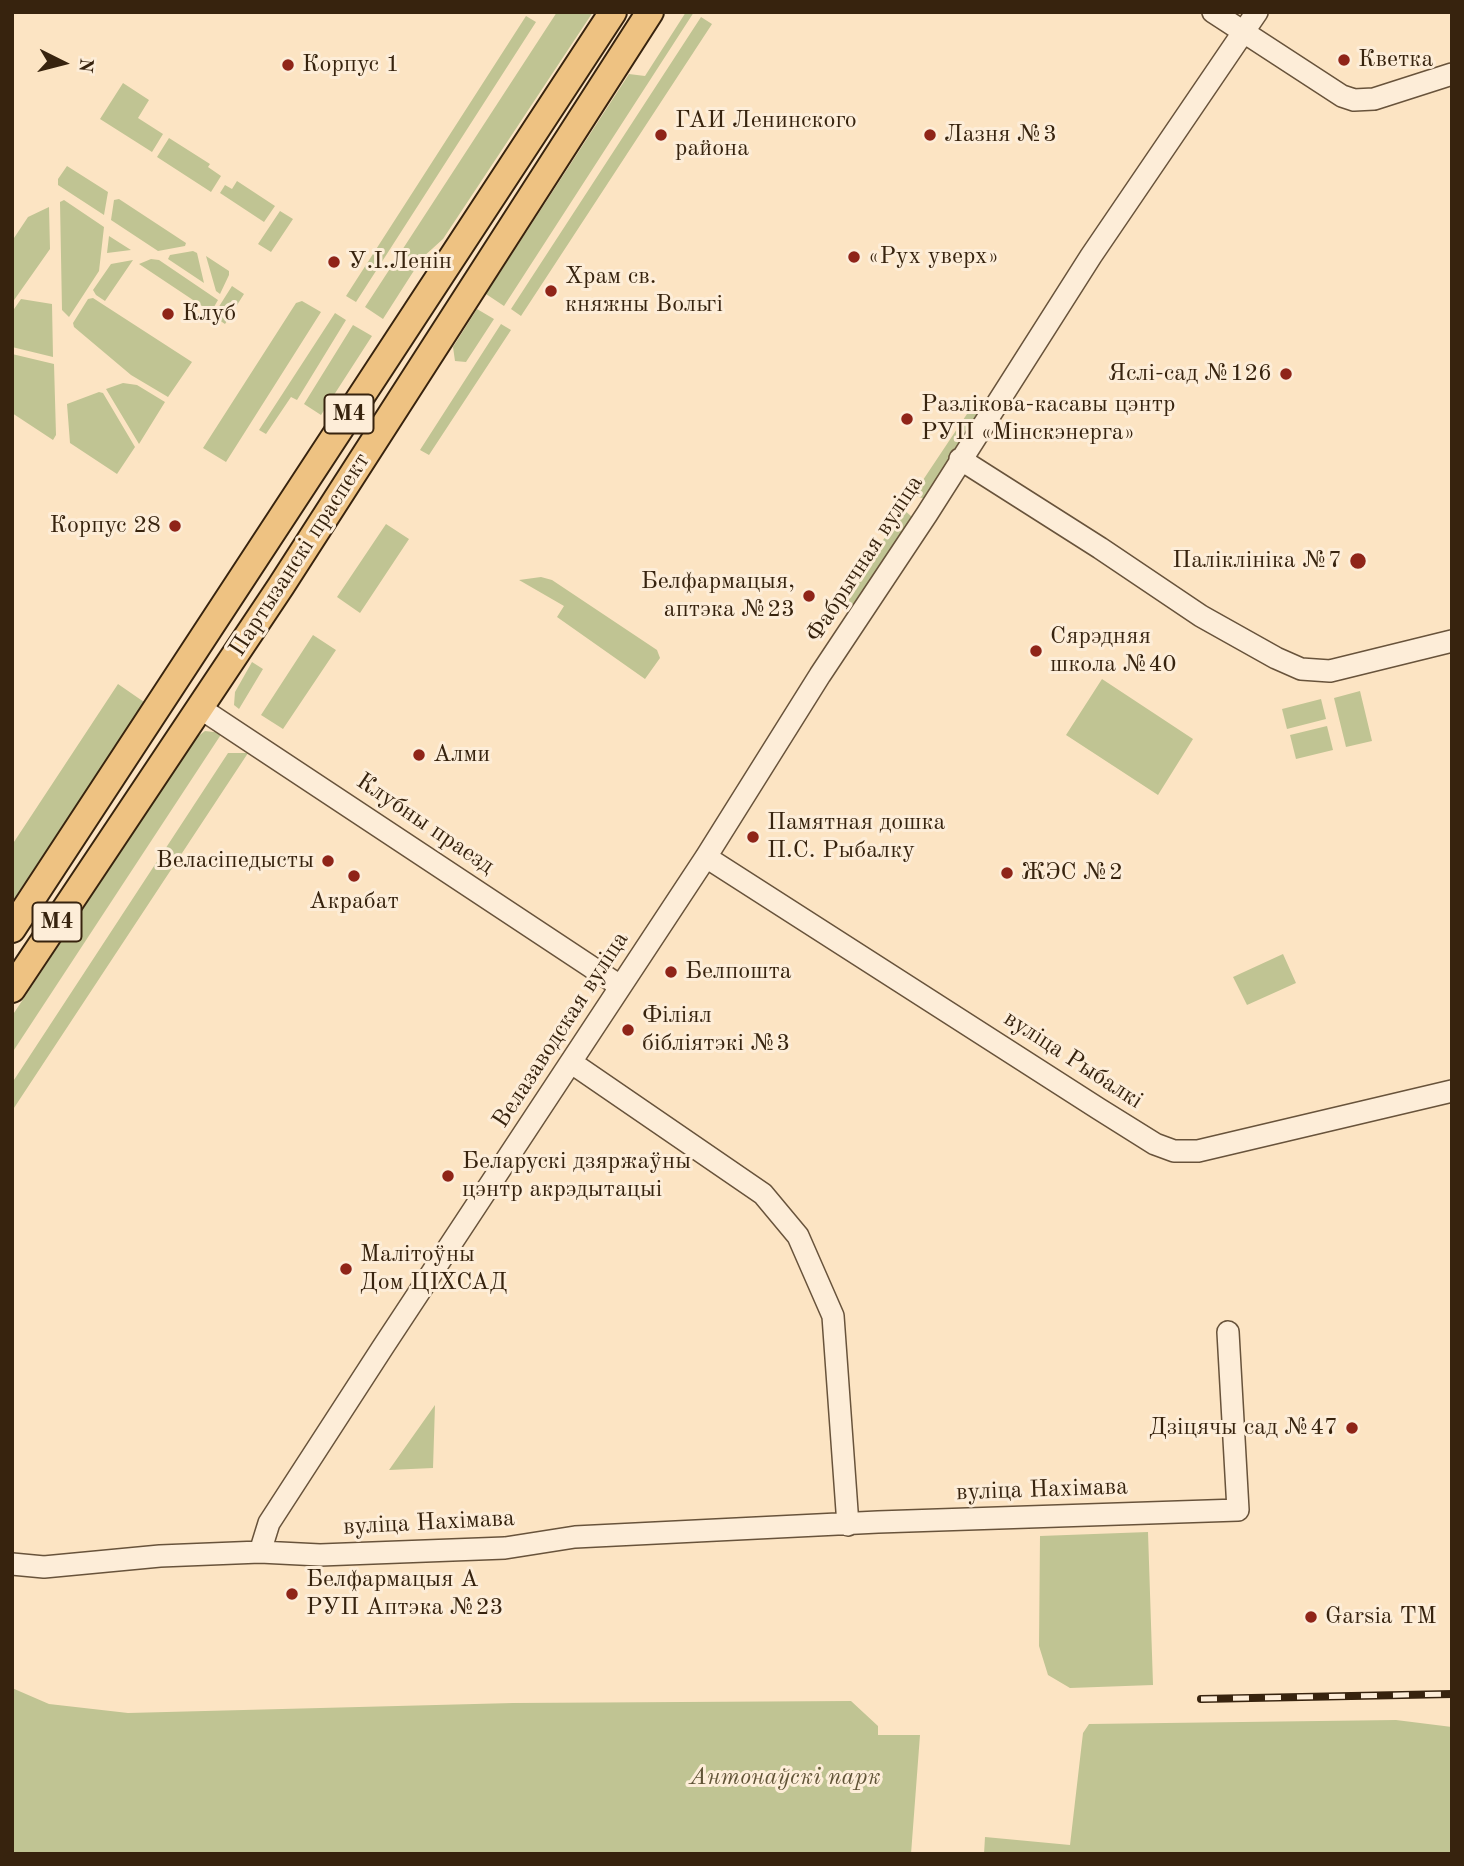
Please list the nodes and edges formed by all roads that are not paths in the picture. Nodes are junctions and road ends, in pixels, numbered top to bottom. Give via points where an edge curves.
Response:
1 (613, 12) edge
2 (650, 12) edge
3 (1213, 12) edge
4 (1257, 12) edge
5 (1244, 33) junction
6 (1452, 74) edge
7 (490, 200) junction
8 (515, 219) junction
9 (960, 459) junction
10 (1452, 641) edge
11 (169, 687) junction
12 (200, 708) junction
13 (706, 857) junction
14 (45, 880) junction
15 (70, 902) junction
16 (12, 929) edge
17 (620, 986) junction
18 (12, 989) edge
19 (572, 1063) junction
20 (1452, 1091) edge
21 (1228, 1332) dead end
22 (848, 1525) junction
23 (260, 1552) junction
24 (12, 1564) edge

1 - 7 main road, Партызанскі праспект / М4
2 - 8 main road, Партызанскі праспект / М4
3 - 5 street
4 - 5 street, Фабрычная вуліца
5 - 6 street via 1354,100 1374,99
5 - 9 street, Фабрычная вуліца via 1091,256
7 - 8 main road via 495,222
7 - 11 main road, Партызанскі праспект / М4
8 - 12 main road, Партызанскі праспект / М4
9 - 10 street via 1200,615 1301,669 1330,671
9 - 13 street, Фабрычная вуліца
11 - 12 main road
11 - 14 main road, Партызанскі праспект / М4
12 - 15 main road, Партызанскі праспект / М4
12 - 17 street, Клубны праезд
13 - 17 street, Велазаводская вуліца
13 - 20 street, вуліца Рыбалкі via 1099,1109 1174,1151 1198,1151
14 - 15 main road via 68,881
14 - 16 main road, Партызанскі праспект / М4
15 - 18 main road, Партызанскі праспект / М4
17 - 19 street, Велазаводская вуліца
19 - 22 street via 763,1194 798,1236 833,1316
19 - 23 street, Велазаводская вуліца via 269,1523
21 - 22 street, вуліца Нахімава via 1238,1510
22 - 23 street, вуліца Нахімава via 575,1537 505,1548 320,1555
23 - 24 street, вуліца Нахімава via 44,1567

